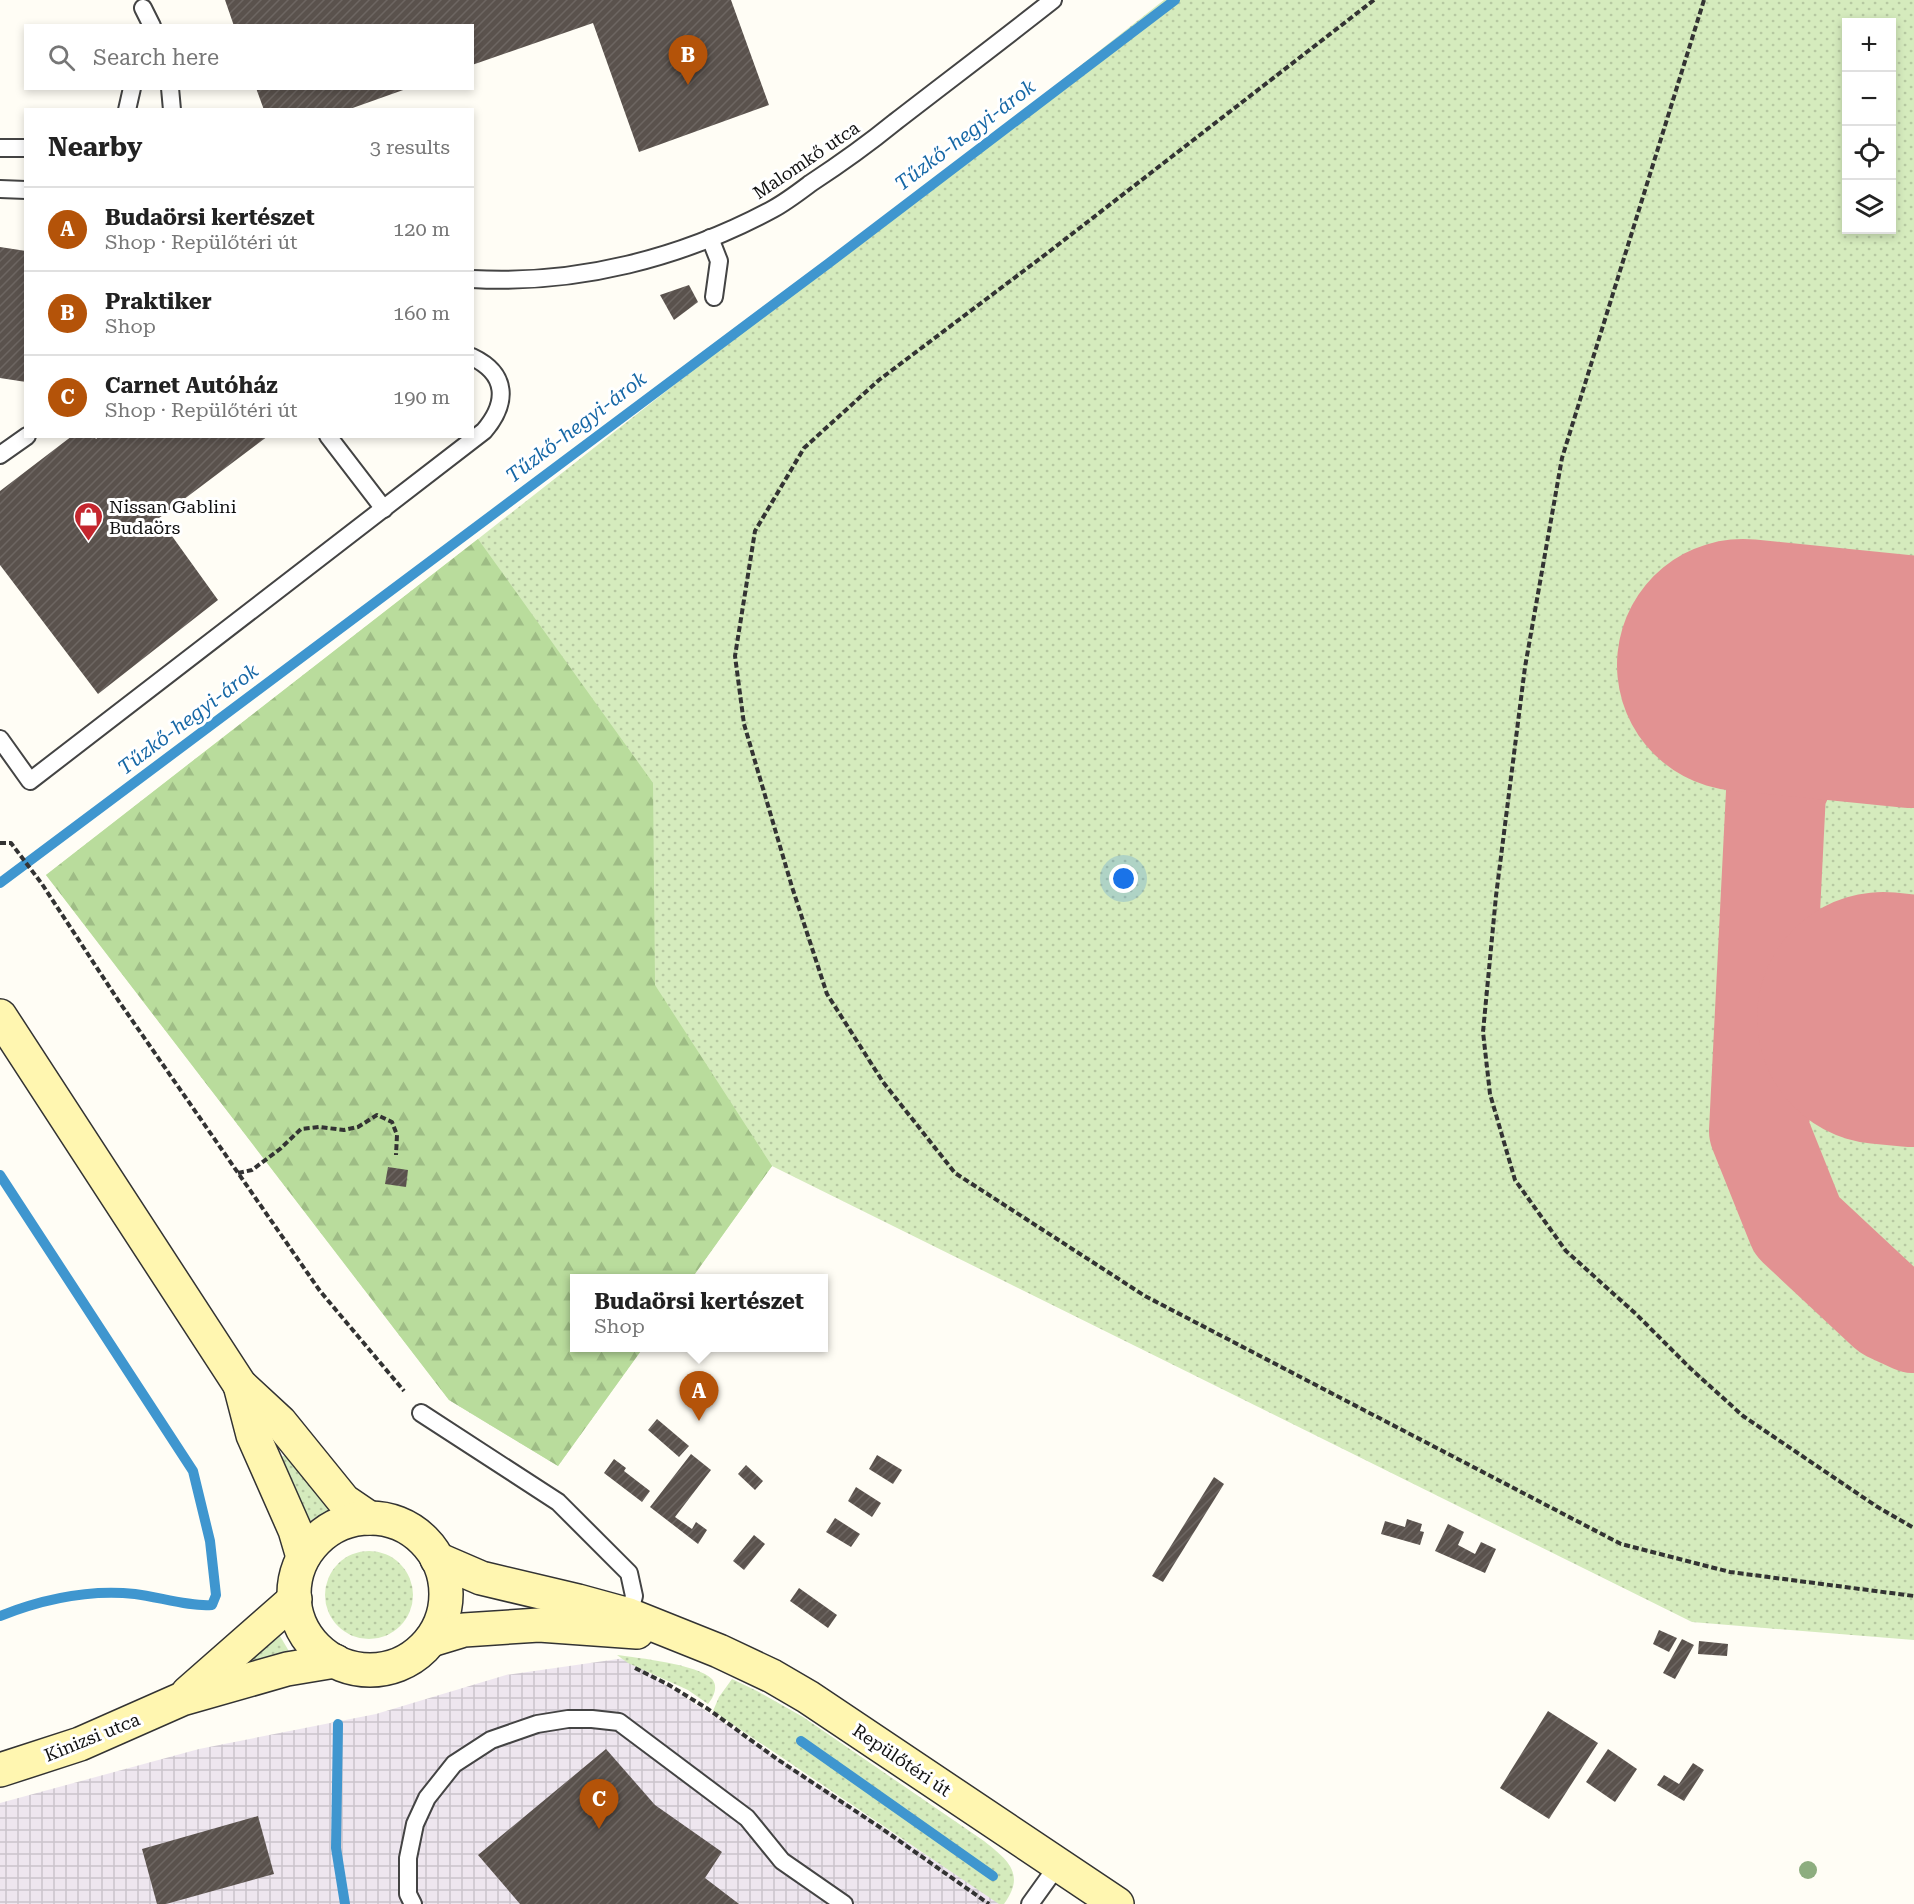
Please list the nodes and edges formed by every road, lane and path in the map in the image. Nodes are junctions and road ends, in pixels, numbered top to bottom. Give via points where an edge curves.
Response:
1 (1053, 0) edge
2 (1374, 0) edge
3 (1704, 0) edge
4 (141, 24) edge
5 (151, 24) edge
6 (132, 90) edge
7 (170, 90) edge
8 (127, 108) edge
9 (172, 108) edge
10 (0, 148) edge
11 (24, 148) edge
12 (0, 189) edge
13 (24, 190) edge
14 (710, 238) junction
15 (474, 279) edge
16 (714, 297) dead end
17 (474, 358) edge
18 (24, 438) edge
19 (330, 438) edge
20 (0, 455) edge
21 (384, 509) junction
22 (0, 739) edge
23 (0, 843) edge
24 (0, 1016) edge
25 (396, 1155) dead end
26 (238, 1173) junction
27 (240, 1385) junction
28 (421, 1413) joint
29 (369, 1518) junction
30 (1914, 1528) edge
31 (303, 1557) junction
32 (437, 1558) junction
33 (1914, 1596) edge
34 (295, 1599) junction
35 (629, 1615) junction
36 (677, 1635) junction
37 (431, 1640) junction
38 (335, 1661) junction
39 (626, 1663) dead end
40 (182, 1699) junction
41 (0, 1770) edge
42 (1058, 1865) junction
43 (413, 1904) edge
44 (844, 1904) edge
45 (989, 1904) edge
46 (1030, 1904) edge
47 (1117, 1904) edge

1 - 14 lane, Malomkő utca via 857,152 774,208
2 - 33 path via 879,380 804,448 755,531 735,656 744,724 827,994 883,1083 955,1173 1145,1296 1621,1544 1730,1572
3 - 30 path via 1562,458 1525,667 1496,896 1484,1032 1490,1094 1515,1180 1566,1251 1743,1416
4 - 5 lane via 143,8
6 - 8 lane
7 - 9 lane
10 - 11 lane
12 - 13 lane
14 - 15 lane, Malomkő utca via 641,262 592,273 512,281
14 - 16 lane via 719,261
17 - 21 lane via 486,363 497,376 501,390 496,418
18 - 20 lane
19 - 21 lane
21 - 22 lane via 30,781
23 - 26 path via 11,843 42,884
24 - 27 street
25 - 26 path via 397,1136 392,1122 377,1115 358,1127 344,1130 301,1129 252,1170
26 - 28 path via 320,1291
27 - 29 street via 280,1422 344,1501
27 - 31 street via 253,1435
28 - 35 lane via 558,1502 629,1574 634,1596
29 - 31 street via 331,1529
29 - 32 street via 409,1529 426,1542
31 - 34 street
32 - 35 street, Repülőtéri út via 481,1578
32 - 37 street via 445,1578 446,1600 441,1622
34 - 38 street via 302,1628 322,1653
34 - 40 street, Kinizsi utca
35 - 36 street, Repülőtéri út
36 - 37 street, Repülőtéri út via 539,1624 465,1630
36 - 42 street, Repülőtéri út via 772,1676 808,1697
37 - 38 street via 418,1653 387,1668 352,1668
38 - 40 street, Kinizsi utca via 286,1670
39 - 45 path via 708,1709
40 - 41 street, Kinizsi utca via 80,1744
42 - 46 lane
42 - 47 street, Repülőtéri út
43 - 44 lane via 408,1894 408,1858 415,1824 427,1798 453,1764 491,1740 537,1724 568,1719 619,1722 747,1818 782,1861

